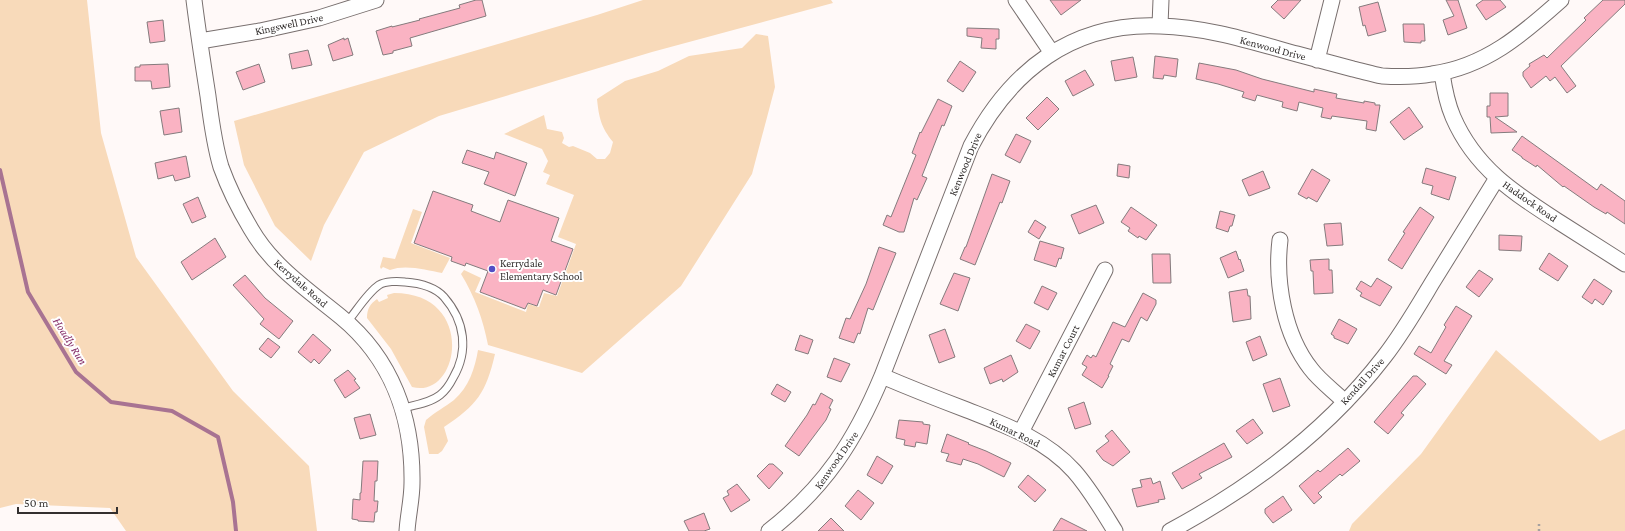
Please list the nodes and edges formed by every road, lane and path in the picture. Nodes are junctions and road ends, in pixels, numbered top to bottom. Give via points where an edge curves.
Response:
1 (194, 0) edge
2 (376, 0) edge
3 (1016, 0) edge
4 (1161, 0) edge
5 (1332, 0) edge
6 (1560, 0) edge
7 (1160, 26) junction
8 (200, 41) junction
9 (1052, 53) junction
10 (1317, 60) junction
11 (1442, 73) junction
12 (1497, 178) junction
13 (1280, 240) dead end
14 (1625, 264) edge
15 (1105, 270) dead end
16 (347, 322) junction
17 (882, 376) junction
18 (1344, 401) junction
19 (403, 408) junction
20 (1021, 432) junction
21 (1539, 521) dead end
22 (407, 531) edge
23 (769, 531) edge
24 (1115, 531) edge
25 (1170, 531) edge
26 (1539, 531) edge

1 - 8 street, Kerrydale Road
2 - 8 street, Kingswell Drive via 319,18
3 - 9 street
4 - 7 street
5 - 10 street
6 - 11 street, Kenwood Drive via 1503,47 1470,64
7 - 9 street, Kenwood Drive via 1109,30 1065,45
7 - 10 street, Kenwood Drive via 1194,29 1231,37
8 - 16 street, Kerrydale Road via 214,138 228,187 240,212 252,232 281,268
9 - 17 street, Kenwood Drive via 1016,82 995,106 971,146
10 - 11 street, Kenwood Drive via 1381,76 1410,77
11 - 12 street, Haddock Road via 1450,109 1463,136
12 - 14 street, Haddock Road via 1542,212
12 - 18 street, Kendall Drive via 1402,332 1365,380
13 - 18 street via 1279,274 1282,298 1298,349 1311,370
15 - 20 street, Kumar Court
16 - 19 street, Kerrydale Road via 378,358 392,381
16 - 19 lane via 372,291 379,286 400,281 427,286 444,296 452,308 462,329 464,350 460,367 441,395 427,402
17 - 20 street, Kumar Road
17 - 23 street, Kenwood Drive via 867,412 830,472 809,496
18 - 25 street, Kendall Drive via 1282,460 1240,490
19 - 22 street, Kerrydale Road via 412,457
20 - 24 street, Kumar Road via 1040,443 1073,471 1096,500
21 - 26 path

